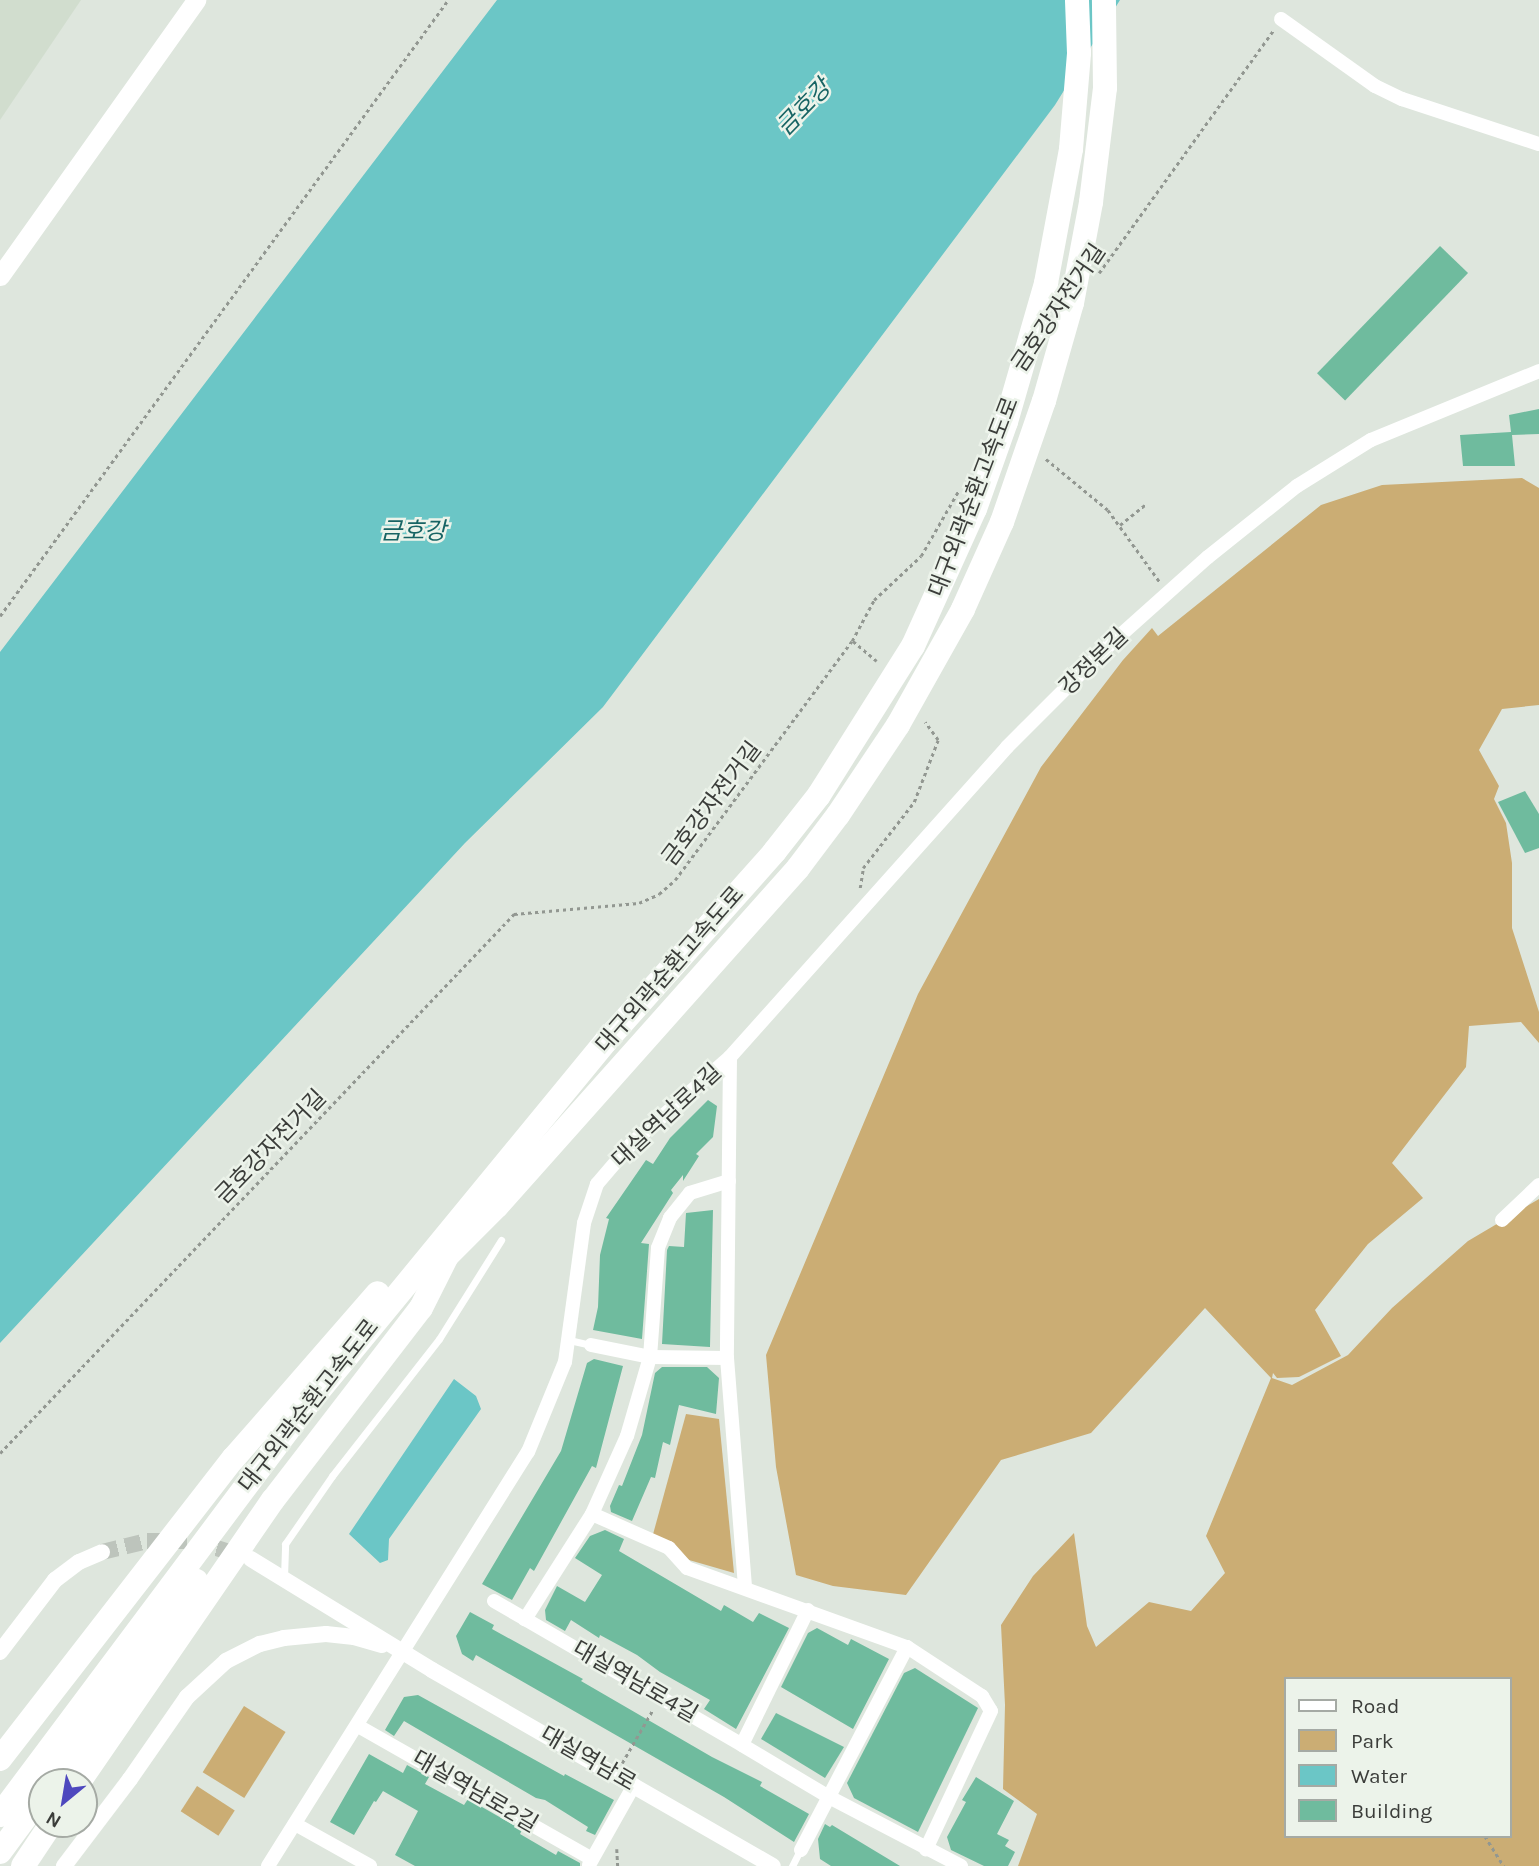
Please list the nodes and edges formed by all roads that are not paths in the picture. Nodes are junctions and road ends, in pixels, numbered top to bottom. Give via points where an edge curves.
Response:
1 (196, 0) edge
2 (1077, 0) edge
3 (1104, 0) edge
4 (1281, 19) road end
5 (1539, 144) edge
6 (0, 276) edge
7 (1539, 371) edge
8 (730, 1057) junction
9 (729, 1181) junction
10 (1539, 1185) edge
11 (490, 1199) junction
12 (1502, 1220) dead end
13 (453, 1226) junction
14 (501, 1240) dead end
15 (447, 1256) junction
16 (569, 1340) junction
17 (591, 1345) joint
18 (650, 1357) junction
19 (727, 1358) junction
20 (592, 1514) junction
21 (102, 1552) tunnel mouth
22 (251, 1559) tunnel mouth
23 (284, 1577) junction
24 (745, 1588) junction
25 (494, 1601) dead end
26 (808, 1609) junction
27 (525, 1619) junction
28 (907, 1647) junction
29 (0, 1652) edge
30 (404, 1652) junction
31 (358, 1726) junction
32 (742, 1745) junction
33 (0, 1759) edge
34 (61, 1768) edge
35 (89, 1768) edge
36 (634, 1785) junction
37 (829, 1797) junction
38 (28, 1814) edge
39 (0, 1815) edge
40 (295, 1824) junction
41 (42, 1838) edge
42 (926, 1849) junction
43 (801, 1850) joint
44 (0, 1852) edge
45 (590, 1862) edge
46 (23, 1866) edge
47 (64, 1866) edge
48 (268, 1866) edge
49 (370, 1866) edge
50 (773, 1866) edge
51 (792, 1866) edge
52 (961, 1866) edge

1 - 6 main road
2 - 11 highway, 대구외곽순환고속도로 via 1079,53 1058,233 1026,359 975,509 913,646 825,785 775,851 606,1041
3 - 11 highway, 대구외곽순환고속도로 via 1105,88 1072,303 1002,522 963,609 898,725 798,868 625,1063
4 - 5 street via 1393,95
7 - 8 street, 강정본길 via 1371,440 1297,486 1168,593 1007,747
8 - 9 street, 대실역남로4길
8 - 16 street, 대실역남로4길 via 632,1143 597,1184 584,1223
9 - 18 street via 690,1194 670,1218 659,1248
9 - 19 street, 대실역남로4길
10 - 12 street
11 - 13 highway, 대구외곽순환고속도로
11 - 15 highway, 대구외곽순환고속도로
13 - 33 highway via 418,1247 233,1459
13 - 39 highway, 대구외곽순환고속도로 via 303,1410
14 - 23 lane via 439,1339 285,1544
15 - 34 highway, 대구외곽순환고속도로 via 258,1494
15 - 35 highway via 421,1308 273,1500
16 - 17 lane
16 - 30 street, 대실역남로4길 via 565,1362 528,1452
17 - 18 street
18 - 19 street
18 - 20 street via 627,1436
19 - 24 street, 대실역남로4길
20 - 24 street via 669,1548 687,1568
20 - 27 street
21 - 29 street via 55,1580
22 - 23 street
23 - 30 street
24 - 26 street
25 - 27 street, 대실역남로4길
26 - 28 street
26 - 32 street
27 - 32 street, 대실역남로4길
28 - 37 street
28 - 42 street via 982,1696 991,1711
30 - 31 street
30 - 36 street, 대실역남로
30 - 47 street via 355,1637 326,1634 272,1641 226,1661 187,1697
31 - 40 street
31 - 45 street, 대실역남로2길
32 - 37 street, 대실역남로4길
36 - 45 street, 대실역남로2길
36 - 50 street, 대실역남로
37 - 42 street, 대실역남로4길
37 - 43 street
38 - 44 highway
40 - 48 street
40 - 49 street
41 - 46 highway
42 - 52 street, 대실역남로4길
43 - 51 lane

